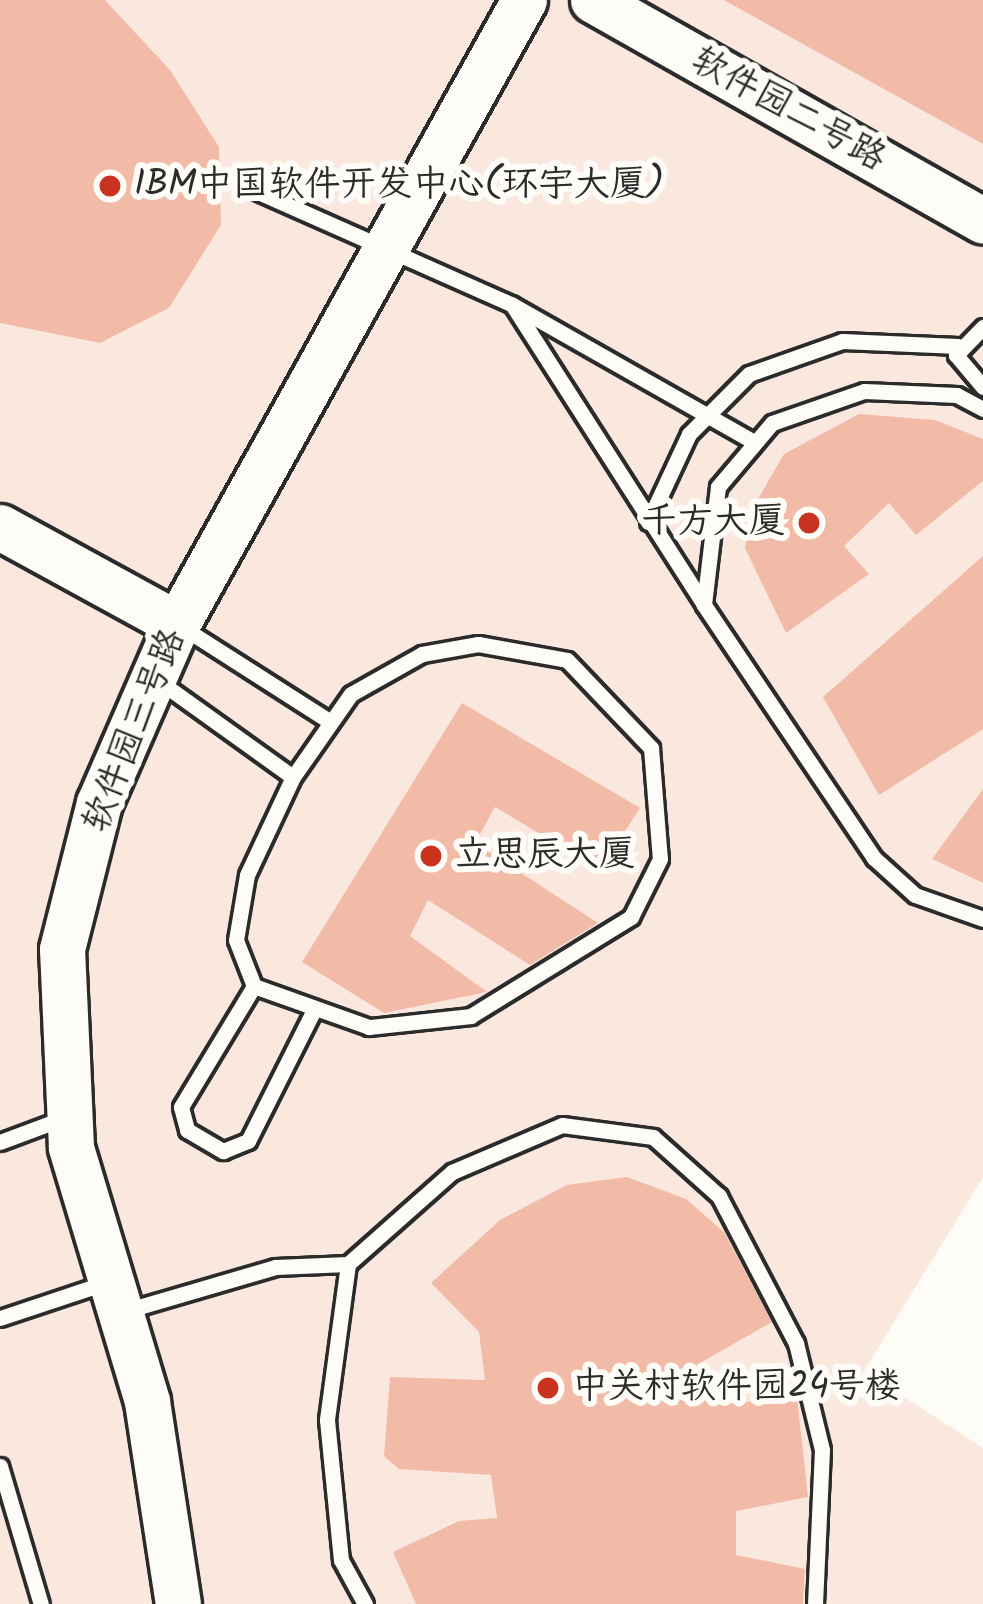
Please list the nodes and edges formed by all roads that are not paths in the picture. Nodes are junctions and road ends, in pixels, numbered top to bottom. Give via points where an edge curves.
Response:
1 (524, 0) edge
2 (592, 0) edge
3 (258, 192) dead end
4 (983, 221) edge
5 (388, 245) junction
6 (511, 304) junction
7 (983, 327) edge
8 (958, 346) junction
9 (979, 386) edge
10 (977, 406) edge
11 (705, 412) junction
12 (752, 441) junction
13 (648, 522) junction
14 (0, 527) edge
15 (704, 604) junction
16 (177, 624) junction
17 (154, 677) junction
18 (326, 719) dead end
19 (293, 777) junction
20 (983, 920) edge
21 (254, 986) junction
22 (312, 1014) junction
23 (67, 1117) junction
24 (0, 1142) edge
25 (348, 1264) junction
26 (113, 1298) junction
27 (0, 1318) edge
28 (0, 1466) edge
29 (41, 1604) edge
30 (178, 1604) edge
31 (365, 1604) edge
32 (815, 1604) edge

1 - 5 street, 软件园三号路
2 - 4 street, 软件园二号路
3 - 5 lane
5 - 6 lane
5 - 16 street, 软件园三号路
6 - 11 lane
6 - 13 lane
7 - 8 lane
8 - 9 lane via 961,373
8 - 11 lane via 815,347 749,374
9 - 10 lane
10 - 12 lane via 895,390 826,396
11 - 12 lane
11 - 13 lane
12 - 15 lane via 718,488
13 - 15 lane
14 - 16 street
15 - 20 lane via 874,858 915,895
16 - 17 street, 软件园三号路
16 - 18 lane
17 - 19 lane
17 - 23 street, 软件园三号路 via 99,803 62,949
19 - 21 lane via 247,875 236,940
19 - 22 lane via 351,694 422,654 478,644 567,660 616,700 651,748 662,805 660,859 631,917 565,967 471,1016 369,1027
21 - 22 lane
21 - 22 lane via 181,1107 187,1130 224,1151 248,1141
23 - 24 lane
23 - 26 street, 软件园三号路
25 - 26 lane via 274,1268
25 - 31 lane via 327,1420 341,1561
25 - 32 lane via 452,1172 562,1125 627,1128 689,1162 755,1252 796,1342 822,1450
26 - 27 lane
26 - 30 street, 软件园三号路 via 147,1401
28 - 29 lane

